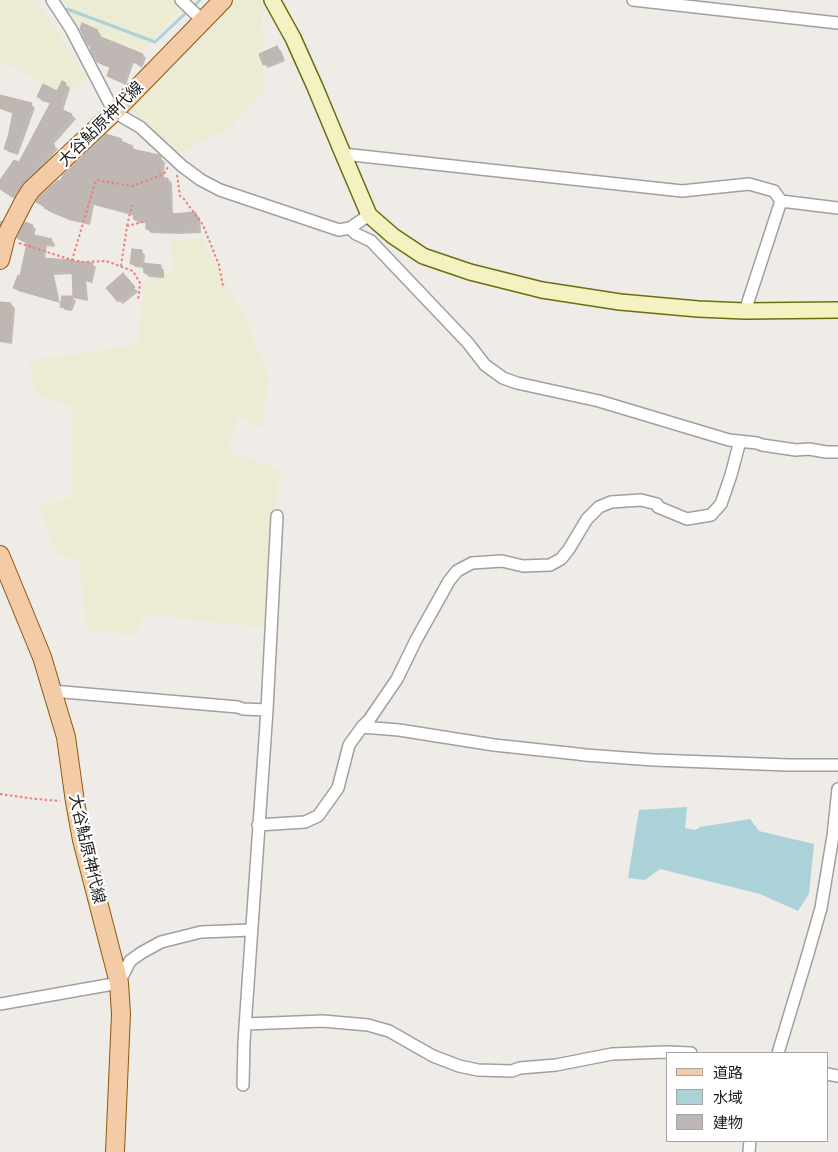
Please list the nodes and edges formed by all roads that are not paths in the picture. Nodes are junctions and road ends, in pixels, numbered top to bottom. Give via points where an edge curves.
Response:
1 (52, 0) edge
2 (181, 0) edge
3 (223, 0) edge
4 (272, 0) edge
5 (633, 0) edge
6 (203, 21) junction
7 (838, 23) edge
8 (114, 112) junction
9 (343, 154) junction
10 (781, 201) junction
11 (838, 208) edge
12 (370, 215) junction
13 (350, 228) junction
14 (1, 252) edge
15 (838, 310) edge
16 (745, 312) junction
17 (740, 441) junction
18 (838, 452) edge
19 (277, 516) dead end
20 (0, 555) edge
21 (52, 691) junction
22 (267, 710) junction
23 (362, 727) junction
24 (838, 765) edge
25 (838, 790) edge
26 (258, 825) junction
27 (251, 930) junction
28 (119, 983) junction
29 (0, 1004) edge
30 (245, 1024) junction
31 (666, 1052) edge
32 (778, 1052) edge
33 (243, 1085) dead end
34 (115, 1152) edge

1 - 8 street via 71,29
2 - 6 street
3 - 6 main road, 大谷鮎原神代線
4 - 9 street via 312,79
5 - 7 street
6 - 8 main road, 大谷鮎原神代線
8 - 13 street via 140,127 182,166 220,190 339,230
8 - 14 main road, 大谷鮎原神代線 via 31,190
9 - 10 street via 682,191 749,184 774,191
9 - 12 street
10 - 11 street
10 - 16 street
12 - 13 street
12 - 16 street via 393,236 423,256 470,272 542,290 620,302
13 - 17 street via 371,241 485,365 503,378
15 - 16 street
17 - 18 street via 796,450
17 - 23 street via 721,504 712,515 687,519 641,500 611,502 599,507 587,519 561,559 550,565 523,566 502,561 472,563 457,571 397,678
19 - 22 street
20 - 21 main road, 大谷鮎原神代線 via 42,657
21 - 22 street
21 - 28 main road, 大谷鮎原神代線 via 66,737 82,840
22 - 26 street
23 - 24 street via 585,755
23 - 26 street via 349,745 338,788 318,816 305,822
25 - 32 street via 821,908
26 - 27 street
27 - 28 street via 201,932 161,942 130,961
27 - 30 street
28 - 29 street
28 - 34 main road, 大谷鮎原神代線 via 121,1014
30 - 31 street via 323,1021 368,1025 389,1031 433,1056 478,1070 512,1071 612,1054
30 - 33 street

